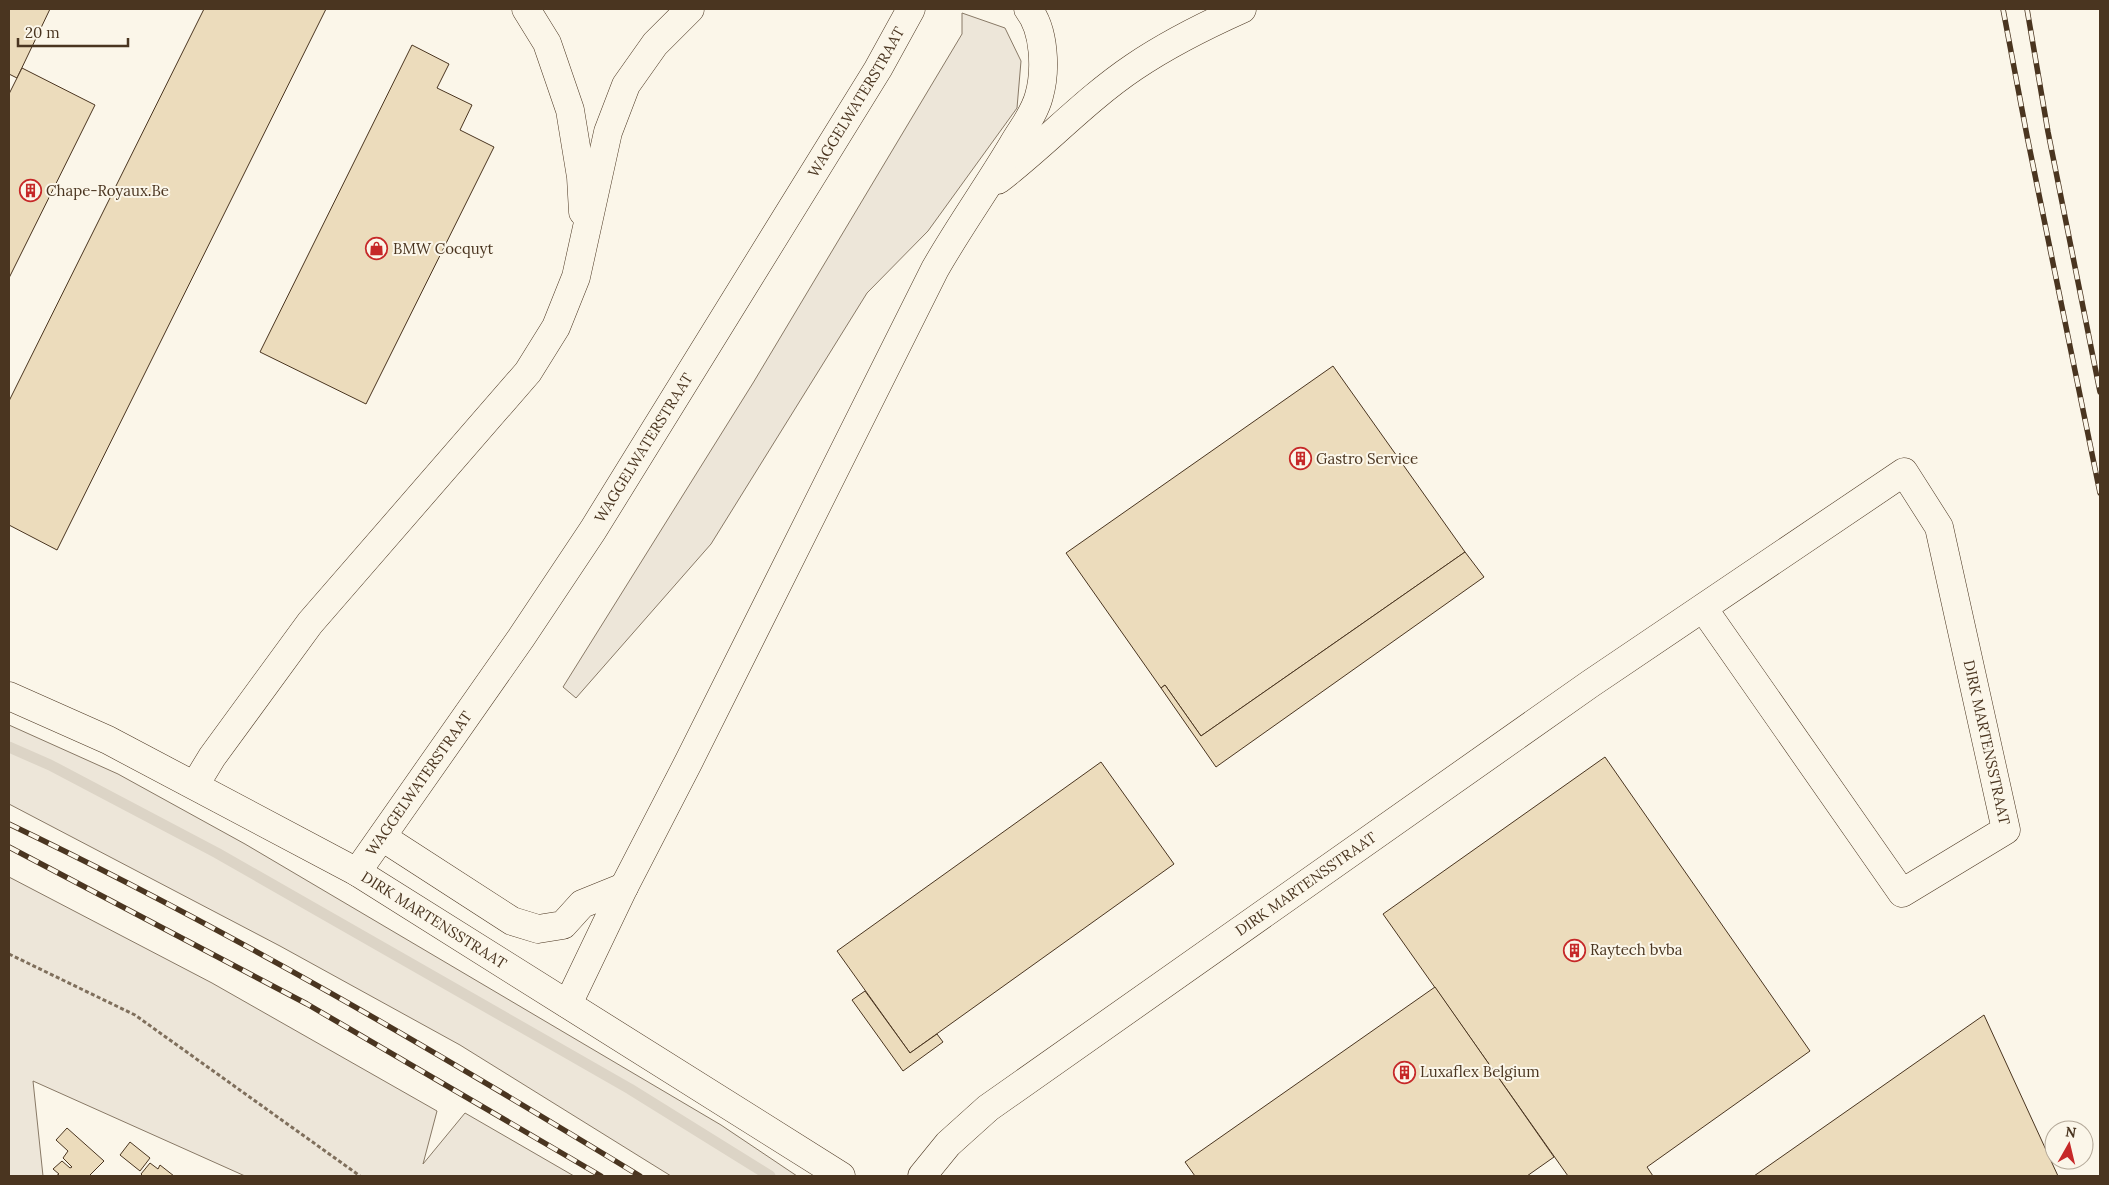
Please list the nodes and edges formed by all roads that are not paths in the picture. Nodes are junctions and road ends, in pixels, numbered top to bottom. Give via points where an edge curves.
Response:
1 (526, 9) edge
2 (690, 9) edge
3 (911, 9) edge
4 (1028, 9) edge
5 (1242, 9) edge
6 (985, 190) junction
7 (584, 234) junction
8 (1703, 608) junction
9 (9, 696) edge
10 (195, 785) junction
11 (382, 837) junction
12 (357, 872) junction
13 (624, 886) junction
14 (568, 1004) junction
15 (841, 1176) edge
16 (922, 1176) edge

1 - 7 main road via 547,43 570,110 581,177
2 - 7 main road via 655,44 626,85 608,132
3 - 11 main road, WAGGELWATERSTRAAT via 878,69 593,530
4 - 6 main road via 1044,57 1039,97 1028,121
5 - 6 main road via 1189,34 1133,68 1078,110 1029,156
6 - 13 main road via 956,230 935,269
7 - 10 main road via 576,277 556,328 528,372 310,623
8 - 8 main road, DIRK MARTENSSTRAAT via 1904,472 1939,527 2006,830 1902,893
8 - 16 main road, DIRK MARTENSSTRAAT via 988,1108 948,1144
9 - 10 main road, DIRK MARTENSSTRAAT via 108,740
10 - 12 main road, DIRK MARTENSSTRAAT
11 - 12 main road, WAGGELWATERSTRAAT
11 - 13 main road via 512,921 538,929 563,925 582,904
12 - 14 main road, DIRK MARTENSSTRAAT
13 - 14 main road
14 - 15 main road, DIRK MARTENSSTRAAT

